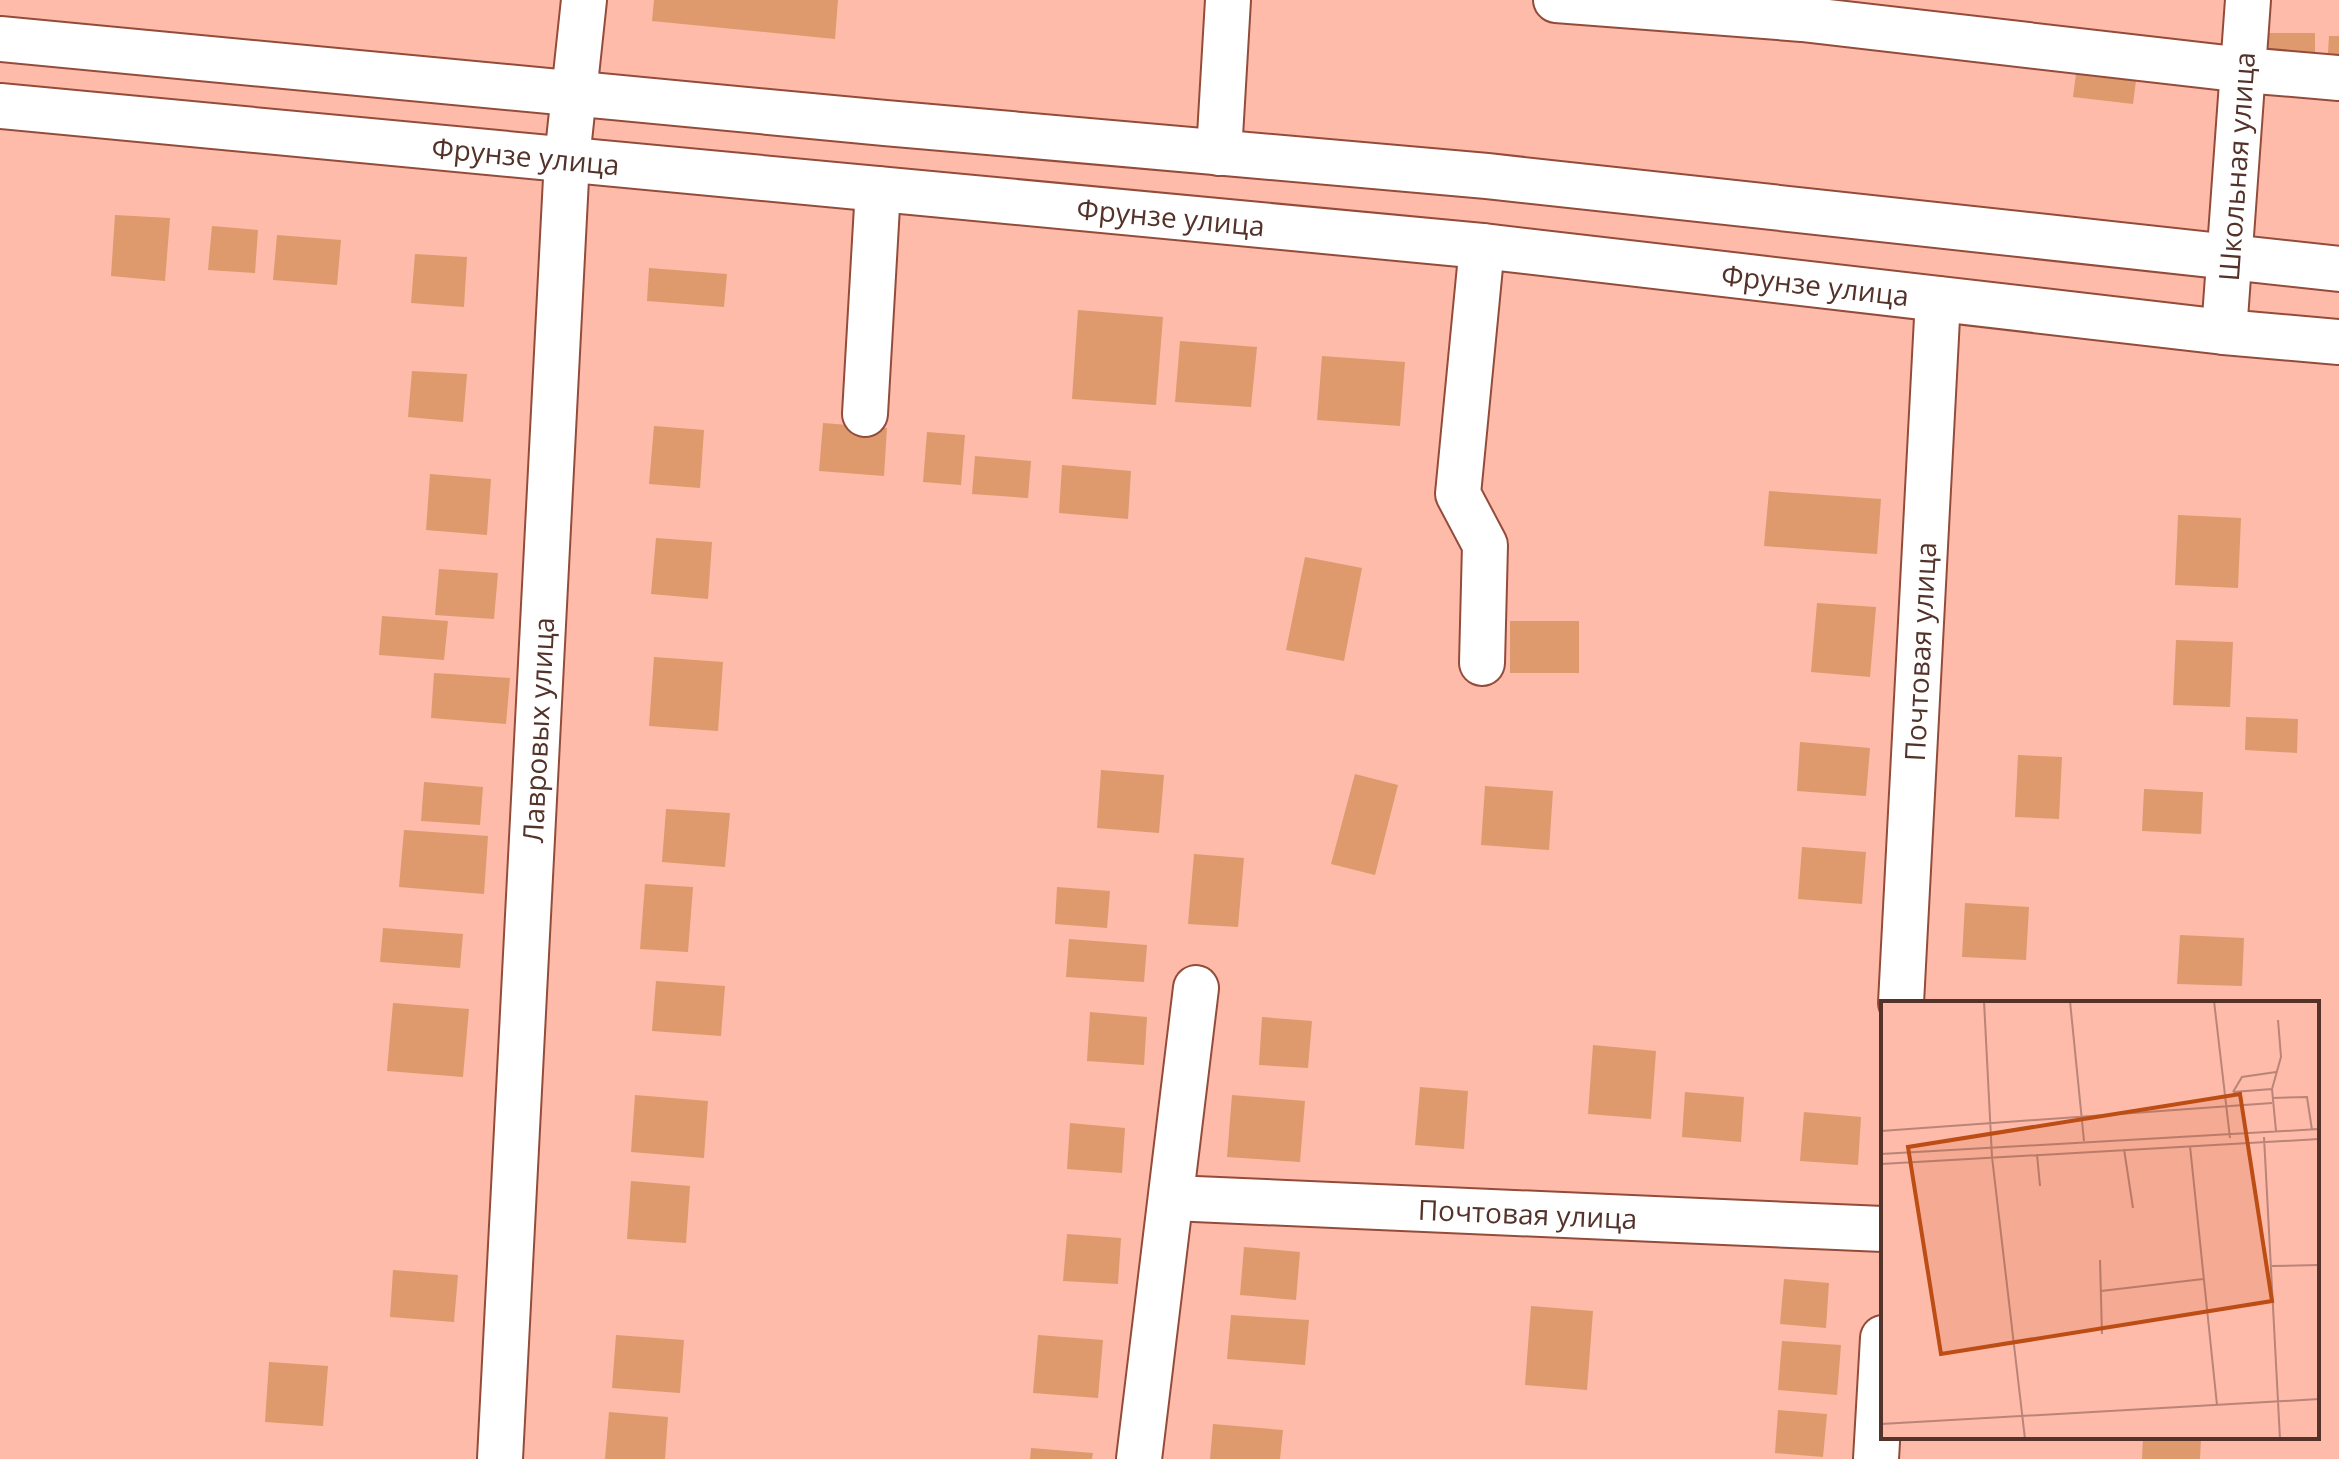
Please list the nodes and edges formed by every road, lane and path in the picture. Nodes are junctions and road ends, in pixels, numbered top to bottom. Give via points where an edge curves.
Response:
1 (584, 0) edge
2 (1228, 0) edge
3 (1556, 0) edge
4 (2248, 0) edge
5 (0, 39) edge
6 (2244, 70) junction
7 (2339, 78) edge
8 (574, 92) junction
9 (0, 106) edge
10 (1219, 153) junction
11 (567, 159) junction
12 (878, 189) junction
13 (1482, 246) junction
14 (2231, 256) junction
15 (2339, 269) edge
16 (1938, 299) junction
17 (2224, 332) junction
18 (2339, 342) edge
19 (865, 414) dead end
20 (1482, 663) dead end
21 (1196, 988) dead end
22 (1901, 1001) edge
23 (1172, 1198) junction
24 (1881, 1229) edge
25 (1881, 1373) edge
26 (500, 1459) edge
27 (1139, 1459) edge
28 (1876, 1459) edge

1 - 8 street, Лавровых улица
2 - 10 street
3 - 6 street via 1802,19
4 - 6 street, Школьная улица
5 - 8 street
6 - 7 street
6 - 14 street, Школьная улица
8 - 10 street
8 - 11 street, Лавровых улица
9 - 11 street, Фрунзе улица
10 - 14 street
11 - 12 street, Фрунзе улица
11 - 26 street, Лавровых улица
12 - 13 street, Фрунзе улица
12 - 19 street
13 - 16 street, Фрунзе улица
13 - 20 street via 1458,494 1485,545
14 - 15 street
14 - 17 street, Школьная улица
16 - 17 street, Фрунзе улица
16 - 22 street, Почтовая улица
17 - 18 street, Фрунзе улица
21 - 23 street
23 - 24 street, Почтовая улица
23 - 27 street
25 - 28 street

